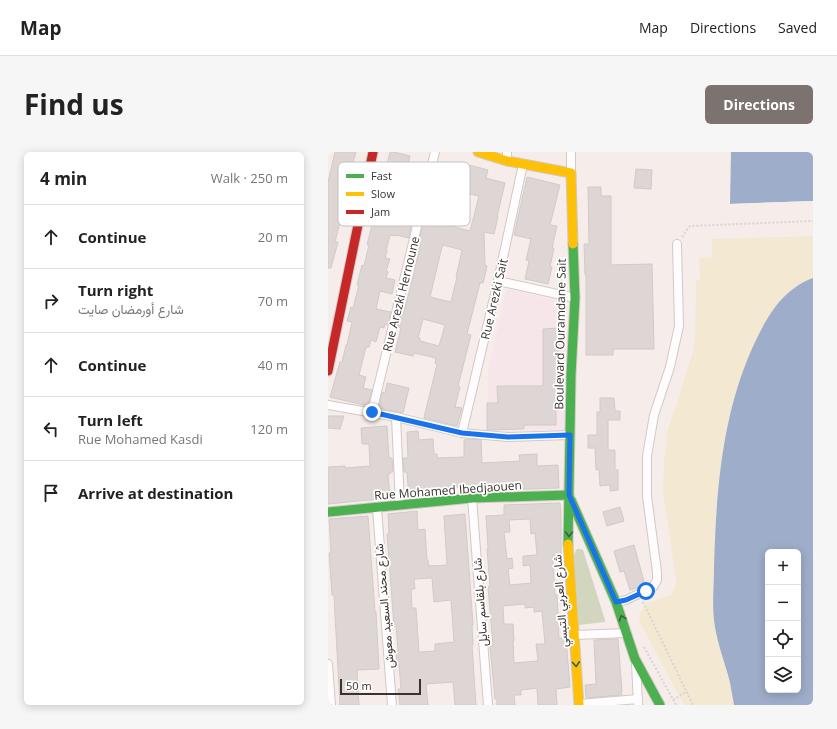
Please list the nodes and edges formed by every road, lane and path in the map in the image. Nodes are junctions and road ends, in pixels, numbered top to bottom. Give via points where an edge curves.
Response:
1 (373, 152) edge
2 (435, 152) edge
3 (478, 152) edge
4 (571, 152) edge
5 (507, 156) edge
6 (371, 162) edge
7 (433, 162) edge
8 (522, 164) junction
9 (571, 173) junction
10 (813, 222) edge
11 (358, 226) edge
12 (417, 226) edge
13 (678, 244) joint
14 (498, 281) junction
15 (575, 298) junction
16 (328, 371) edge
17 (328, 405) edge
18 (372, 412) junction
19 (396, 417) junction
20 (462, 433) junction
21 (570, 435) junction
22 (569, 495) junction
23 (472, 498) junction
24 (400, 505) junction
25 (377, 508) junction
26 (328, 512) edge
27 (639, 594) junction
28 (616, 602) junction
29 (627, 633) junction
30 (574, 635) junction
31 (643, 646) dead end
32 (635, 658) junction
33 (328, 664) edge
34 (687, 691) junction
35 (674, 700) junction
36 (638, 702) edge
37 (331, 705) edge
38 (392, 705) edge
39 (488, 705) edge
40 (579, 705) edge
41 (660, 705) edge
42 (676, 705) edge
43 (693, 705) edge

1 - 6 street
2 - 7 street, Rue Arezki Hernoune
3 - 5 street
4 - 9 street
5 - 8 street
8 - 9 street
8 - 14 street, Rue Arezki Sait
9 - 15 street, Boulevard Ouramdane Sait
10 - 13 path via 690,226
11 - 16 street
12 - 18 street, Rue Arezki Hernoune
13 - 27 street via 679,326 670,367 654,415 647,456 647,496 657,580 653,587
14 - 15 street
14 - 20 street, Rue Arezki Sait
15 - 21 street, Boulevard Ouramdane Sait
17 - 18 street
18 - 19 street
19 - 20 street
19 - 24 street
20 - 21 street via 508,437
21 - 22 street, Boulevard Ouramdane Sait
22 - 23 street, Rue Mohamed Ibedjaouen
22 - 28 street
22 -> 30 street, شارع العربي التبسي via 568,550
23 - 24 street, Rue Mohamed Ibedjaouen
23 - 39 street, شارع بلقاسم سايل
24 - 25 street, Rue Mohamed Ibedjaouen
25 - 26 street, Rue Mohamed Ibedjaouen
25 - 38 street, شارع محند السعيد معوش
27 - 28 street
27 - 34 path
29 -> 28 street
29 - 30 street
29 - 32 street
30 -> 40 street, شارع العربي التبسي
31 - 35 path
32 - 36 street
32 - 41 street
33 - 37 street
34 - 35 path
34 - 43 path
35 - 42 path
36 - 40 street

